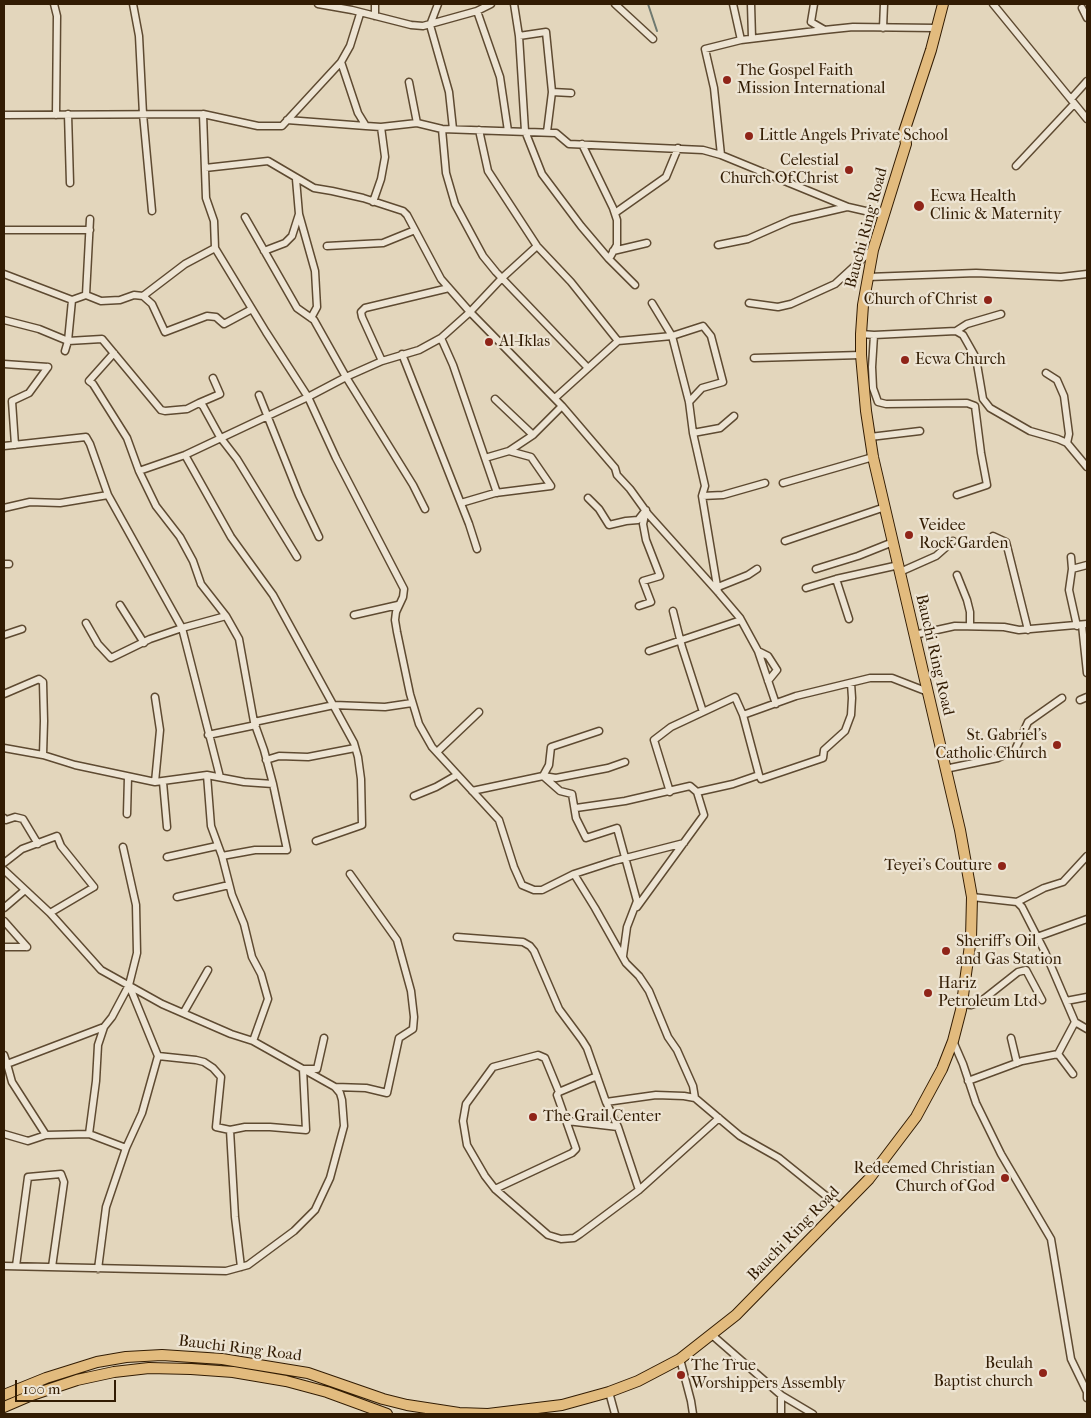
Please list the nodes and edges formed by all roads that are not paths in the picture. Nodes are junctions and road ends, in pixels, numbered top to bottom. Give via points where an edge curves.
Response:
1 (54, 4) edge
2 (133, 4) edge
3 (318, 4) edge
4 (375, 4) edge
5 (438, 4) edge
6 (490, 4) edge
7 (514, 4) edge
8 (615, 4) edge
9 (733, 4) edge
10 (751, 4) edge
11 (814, 4) edge
12 (884, 4) edge
13 (943, 4) edge
14 (992, 4) edge
15 (1082, 8) dead end
16 (478, 11) junction
17 (360, 14) junction
18 (375, 16) junction
19 (1087, 18) edge
20 (430, 25) junction
21 (883, 28) junction
22 (936, 28) junction
23 (824, 30) junction
24 (519, 36) junction
25 (653, 38) dead end
26 (752, 38) junction
27 (741, 40) junction
28 (341, 62) junction
29 (1087, 81) edge
30 (409, 82) dead end
31 (552, 92) junction
32 (571, 93) dead end
33 (1073, 101) junction
34 (68, 114) junction
35 (143, 114) junction
36 (203, 114) junction
37 (4, 115) edge
38 (56, 115) junction
39 (1087, 119) edge
40 (287, 120) junction
41 (417, 123) junction
42 (366, 126) junction
43 (381, 127) junction
44 (442, 129) junction
45 (453, 129) junction
46 (479, 130) junction
47 (508, 131) junction
48 (524, 131) junction
49 (547, 132) junction
50 (582, 144) junction
51 (678, 148) junction
52 (721, 156) junction
53 (1016, 166) dead end
54 (205, 168) junction
55 (296, 179) junction
56 (70, 183) dead end
57 (373, 202) junction
58 (848, 207) junction
59 (152, 211) dead end
60 (615, 213) junction
61 (299, 214) junction
62 (883, 215) junction
63 (245, 217) dead end
64 (90, 218) dead end
65 (4, 230) edge
66 (90, 230) junction
67 (415, 230) junction
68 (647, 243) dead end
69 (718, 245) dead end
70 (327, 246) dead end
71 (537, 246) junction
72 (215, 248) junction
73 (873, 250) junction
74 (613, 251) junction
75 (264, 252) junction
76 (608, 259) junction
77 (4, 274) edge
78 (1087, 274) edge
79 (502, 278) junction
80 (868, 278) junction
81 (635, 285) dead end
82 (449, 288) junction
83 (86, 295) junction
84 (143, 296) junction
85 (72, 300) junction
86 (652, 303) dead end
87 (749, 303) dead end
88 (252, 309) junction
89 (470, 312) junction
90 (1001, 314) dead end
91 (311, 318) junction
92 (4, 320) edge
93 (956, 331) junction
94 (861, 334) junction
95 (874, 335) junction
96 (672, 336) junction
97 (441, 338) junction
98 (68, 341) junction
99 (618, 341) junction
100 (65, 351) dead end
101 (114, 353) junction
102 (402, 354) junction
103 (860, 355) junction
104 (754, 358) dead end
105 (382, 361) junction
106 (4, 364) edge
107 (588, 368) junction
108 (1046, 373) dead end
109 (346, 376) junction
110 (213, 378) dead end
111 (259, 395) dead end
112 (308, 397) junction
113 (555, 398) junction
114 (495, 399) dead end
115 (689, 402) junction
116 (199, 403) junction
117 (562, 406) junction
118 (266, 416) junction
119 (734, 416) dead end
120 (920, 431) dead end
121 (693, 433) junction
122 (533, 435) junction
123 (870, 436) junction
124 (220, 437) junction
125 (1067, 443) junction
126 (15, 445) junction
127 (4, 446) edge
128 (508, 451) junction
129 (185, 455) junction
130 (873, 457) junction
131 (485, 458) junction
132 (1087, 467) edge
133 (139, 471) junction
134 (765, 483) dead end
135 (783, 483) dead end
136 (497, 493) junction
137 (108, 495) junction
138 (957, 495) dead end
139 (702, 496) junction
140 (588, 498) dead end
141 (461, 503) junction
142 (885, 507) junction
143 (4, 508) edge
144 (425, 508) dead end
145 (646, 510) junction
146 (319, 536) dead end
147 (993, 536) dead end
148 (785, 541) dead end
149 (953, 541) dead end
150 (893, 542) junction
151 (477, 550) dead end
152 (297, 557) dead end
153 (1071, 557) dead end
154 (1087, 566) edge
155 (757, 569) dead end
156 (816, 569) dead end
157 (900, 569) junction
158 (1072, 569) junction
159 (956, 575) dead end
160 (836, 579) junction
161 (806, 588) dead end
162 (718, 589) junction
163 (120, 605) dead end
164 (398, 605) junction
165 (639, 606) dead end
166 (673, 611) dead end
167 (354, 615) dead end
168 (226, 616) junction
169 (849, 618) dead end
170 (741, 620) junction
171 (86, 623) dead end
172 (970, 625) junction
173 (1082, 625) edge
174 (182, 628) junction
175 (22, 629) dead end
176 (1028, 630) junction
177 (4, 634) edge
178 (914, 635) junction
179 (681, 640) junction
180 (144, 643) junction
181 (648, 651) dead end
182 (758, 651) junction
183 (1087, 672) edge
184 (768, 681) junction
185 (851, 683) junction
186 (928, 692) junction
187 (4, 694) edge
188 (155, 697) dead end
189 (1087, 697) edge
190 (1062, 698) dead end
191 (1080, 700) dead end
192 (412, 703) junction
193 (776, 704) junction
194 (334, 705) junction
195 (479, 712) dead end
196 (703, 712) junction
197 (743, 715) junction
198 (255, 724) junction
199 (599, 731) dead end
200 (208, 735) junction
201 (4, 748) edge
202 (356, 748) junction
203 (436, 752) junction
204 (43, 755) junction
205 (266, 760) junction
206 (625, 762) dead end
207 (945, 769) junction
208 (457, 774) junction
209 (207, 775) junction
210 (759, 775) junction
211 (543, 776) junction
212 (128, 777) junction
213 (220, 778) junction
214 (155, 782) junction
215 (163, 782) junction
216 (273, 784) junction
217 (472, 791) junction
218 (670, 792) junction
219 (697, 792) junction
220 (414, 796) dead end
221 (576, 808) junction
222 (126, 814) dead end
223 (4, 818) edge
224 (167, 827) dead end
225 (316, 841) dead end
226 (684, 843) junction
227 (38, 844) junction
228 (217, 846) junction
229 (123, 848) dead end
230 (222, 856) junction
231 (1087, 856) edge
232 (167, 857) dead end
233 (625, 858) junction
234 (4, 863) edge
235 (4, 870) edge
236 (350, 874) dead end
237 (574, 874) junction
238 (229, 885) junction
239 (25, 890) junction
240 (177, 897) dead end
241 (972, 897) junction
242 (1016, 902) junction
243 (4, 908) edge
244 (633, 912) junction
245 (50, 913) junction
246 (1087, 919) edge
247 (4, 921) edge
248 (457, 937) dead end
249 (1037, 937) junction
250 (4, 947) edge
251 (623, 957) junction
252 (208, 970) dead end
253 (129, 985) junction
254 (1087, 997) edge
255 (1042, 1000) dead end
256 (1066, 1001) junction
257 (961, 1004) junction
258 (184, 1012) junction
259 (1075, 1022) junction
260 (104, 1027) junction
261 (1087, 1029) edge
262 (324, 1038) dead end
263 (1011, 1038) dead end
264 (253, 1041) junction
265 (953, 1041) junction
266 (1058, 1054) junction
267 (4, 1055) edge
268 (158, 1056) junction
269 (1017, 1063) junction
270 (6, 1064) junction
271 (303, 1069) junction
272 (1073, 1074) dead end
273 (596, 1076) junction
274 (968, 1081) junction
275 (335, 1087) junction
276 (559, 1092) junction
277 (695, 1098) junction
278 (606, 1102) junction
279 (719, 1118) junction
280 (567, 1121) junction
281 (618, 1127) junction
282 (230, 1130) junction
283 (4, 1134) edge
284 (89, 1134) junction
285 (46, 1135) junction
286 (126, 1148) junction
287 (495, 1189) junction
288 (639, 1190) junction
289 (841, 1208) junction
290 (4, 1266) edge
291 (16, 1266) junction
292 (52, 1267) junction
293 (241, 1267) junction
294 (98, 1269) junction
295 (712, 1335) junction
296 (680, 1359) junction
297 (609, 1392) junction
298 (4, 1395) edge
299 (781, 1395) junction
300 (1087, 1398) edge
301 (562, 1405) junction
302 (4, 1407) edge
303 (387, 1414) edge
304 (488, 1414) edge
305 (545, 1414) edge
306 (616, 1414) edge
307 (693, 1414) edge
308 (781, 1414) edge
309 (813, 1414) edge

1 - 38 street via 57,16
2 - 35 street via 139,36
3 - 17 street
4 - 18 street
5 - 20 street
6 - 16 street
7 - 24 street
8 - 25 street
9 - 27 street
10 - 26 street
11 - 23 street via 811,22
12 - 21 street
13 - 22 main road, Bauchi Ring Road
14 - 33 street
15 - 19 street
16 - 20 street
16 - 47 street via 500,77
17 - 18 street
17 - 28 street
18 - 20 street via 411,25
20 - 45 street via 448,92
21 - 22 street
21 - 23 street
22 - 62 main road, Bauchi Ring Road via 904,132 906,144
23 - 26 street
24 - 31 street via 546,32
24 - 48 street
26 - 27 street
27 - 52 street via 705,49 714,88
28 - 40 street
28 - 42 street via 358,113
29 - 33 street
30 - 41 street
31 - 32 street
31 - 49 street
33 - 39 street
33 - 53 street
34 - 35 street
34 - 38 street
34 - 56 street
35 - 36 street
35 - 59 street
36 - 40 street via 258,126 282,126
36 - 54 street
37 - 38 street
40 - 42 street
41 - 43 street
41 - 44 street
42 - 43 street
43 - 57 street via 382,180
44 - 45 street
44 - 79 street via 446,173 455,204 483,256
45 - 46 street
46 - 47 street
46 - 71 street via 488,171
47 - 48 street
48 - 49 street
48 - 76 street via 542,174
49 - 50 street via 556,132 569,144
50 - 51 street
50 - 60 street
51 - 52 street via 703,150
51 - 60 street via 666,177
52 - 58 street
54 - 55 street via 268,161
54 - 72 street via 206,198 214,221
55 - 57 street via 314,188
55 - 61 street
57 - 67 street via 403,211
58 - 62 street
58 - 69 street via 791,220 748,238
60 - 74 street via 617,245
61 - 75 street via 292,236 285,243
61 - 91 street via 315,270 317,307
62 - 73 main road, Bauchi Ring Road
63 - 75 street
64 - 66 street
65 - 66 street
66 - 83 street
67 - 70 street via 383,243
67 - 82 street
68 - 74 street
71 - 79 street
71 - 99 street via 571,282
72 - 84 street via 185,264
72 - 88 street
73 - 80 main road, Bauchi Ring Road
73 - 87 street via 835,284 791,304 778,307
74 - 76 street
75 - 91 street via 297,308
76 - 81 street
77 - 85 street
78 - 80 street via 1061,277 976,273
79 - 89 street
79 - 107 street
80 - 94 main road, Bauchi Ring Road
82 - 89 street
82 - 105 street via 365,308 361,312
83 - 84 street via 100,302
83 - 85 street
84 - 88 street via 152,304 165,332 207,316 216,317 224,324
85 - 98 street
86 - 96 street
88 - 112 street
89 - 97 street
89 - 113 street
90 - 93 street via 967,324
91 - 109 street
92 - 98 street
93 - 95 street
93 - 125 street via 963,334 976,358 983,399 990,408 1030,431
94 - 95 street
94 - 103 main road, Bauchi Ring Road
95 - 138 street via 873,388 878,402 967,403 975,406 987,485
96 - 99 street
96 - 115 street
96 - 115 street via 704,326 717,354 723,382 702,388
97 - 102 street via 419,350
97 - 131 street
98 - 100 street
98 - 101 street via 102,339
99 - 107 street
101 - 116 street via 161,410 187,409
101 - 133 street via 89,381 127,438
102 - 105 street
102 - 141 street
103 - 104 street
103 - 123 main road, Bauchi Ring Road
105 - 109 street
106 - 126 street via 48,367 28,393 12,402
107 - 113 street
108 - 125 street via 1057,380 1064,396 1069,434
109 - 112 street
109 - 144 street
110 - 116 street via 220,394
111 - 118 street
112 - 118 street
112 - 164 street via 404,590
113 - 117 street
114 - 122 street
115 - 121 street
116 - 124 street
117 - 122 street
117 - 145 street
118 - 124 street
118 - 146 street
119 - 121 street via 720,428
120 - 123 street
121 - 139 street via 705,486
122 - 128 street
123 - 130 main road, Bauchi Ring Road
124 - 129 street
124 - 152 street
125 - 132 street
126 - 127 street
126 - 137 street via 86,437
128 - 131 street
128 - 136 street via 531,457 551,486
129 - 133 street
129 - 194 street via 231,537 273,595
130 - 135 street
130 - 142 main road, Bauchi Ring Road
131 - 136 street
133 - 168 street via 156,506 180,537 201,584
134 - 139 street via 723,495
136 - 141 street
137 - 143 street via 60,503 30,502
137 - 174 street
139 - 162 street
140 - 145 street via 609,526 638,520
141 - 151 street
142 - 148 street
142 - 150 main road, Bauchi Ring Road
145 - 162 street
145 - 165 street via 643,524 646,540 660,576 643,581 651,602
147 - 176 street via 1006,542
149 - 157 street via 936,556
150 - 156 street
150 - 157 main road, Bauchi Ring Road
153 - 158 street
154 - 158 street
155 - 162 street
157 - 160 street
157 - 178 main road, Bauchi Ring Road
158 - 173 street via 1069,590
159 - 172 street via 967,600
160 - 161 street
160 - 169 street
162 - 170 street
163 - 180 street
164 - 167 street
164 - 192 street via 396,632
166 - 179 street
168 - 174 street
168 - 198 street via 239,639
170 - 179 street
170 - 182 street
171 - 180 street via 111,658
172 - 176 street
172 - 178 street
173 - 176 street
173 - 183 street
174 - 180 street
174 - 200 street
175 - 177 street
178 - 186 main road, Bauchi Ring Road
179 - 181 street
179 - 196 street
182 - 184 street
182 - 184 street via 768,656 777,670
184 - 193 street
185 - 186 street via 870,678 892,678
185 - 193 street
185 - 210 street via 851,715 845,731 824,750 823,758 761,779
186 - 207 main road, Bauchi Ring Road
187 - 204 street via 39,679 43,682
188 - 214 street via 160,730
189 - 191 street
190 - 207 street via 1028,722 1015,750 998,758
192 - 194 street
192 - 203 street via 419,724
193 - 197 street
194 - 198 street
194 - 202 street
195 - 203 street
196 - 197 street via 735,697
196 - 218 street via 671,727 654,740
197 - 210 street
198 - 200 street
198 - 205 street
199 - 211 street via 551,747 549,765
200 - 213 street
201 - 204 street
202 - 205 street via 308,757 279,756
202 - 225 street via 362,825
203 - 208 street
204 - 212 street
205 - 216 street
206 - 211 street via 556,778
207 - 241 main road, Bauchi Ring Road
208 - 217 street
208 - 220 street
209 - 213 street
209 - 215 street
209 - 228 street via 211,826
210 - 219 street
211 - 217 street
211 - 221 street via 560,791 572,794
212 - 214 street
212 - 222 street
213 - 216 street
214 - 215 street
215 - 224 street
216 - 230 street via 287,850 255,850
217 - 237 street via 499,820 522,885 542,890
218 - 219 street via 690,786
218 - 221 street
219 - 226 street via 704,815
221 - 233 street via 576,818 586,838 617,828
223 - 227 street via 23,819
226 - 233 street
226 - 244 street
227 - 234 street via 22,850
227 - 245 street via 57,836 61,846 94,887
228 - 230 street
228 - 232 street
229 - 253 street via 136,905 137,953
230 - 238 street
231 - 242 street via 1063,882
233 - 237 street
233 - 244 street via 637,901
235 - 239 street
236 - 275 street via 397,940 411,991 414,1017 413,1029 399,1038 387,1093 366,1088
237 - 251 street
238 - 240 street
238 - 264 street via 268,999
239 - 243 street
239 - 245 street
241 - 242 street
241 - 257 main road, Bauchi Ring Road via 971,938
242 - 249 street
244 - 251 street via 627,927
245 - 253 street via 101,970
246 - 249 street
247 - 250 street via 27,947
248 - 273 street via 516,941 530,946 559,1009 587,1048
249 - 256 street
251 - 277 street via 649,991 693,1086
252 - 258 street
253 - 258 street via 162,1004
253 - 260 street
253 - 268 street
254 - 256 street
255 - 257 street via 1026,970 1018,972 980,1002
256 - 259 street
257 - 265 main road, Bauchi Ring Road
258 - 264 street
259 - 261 street
259 - 266 street
260 - 270 street
260 - 284 street via 98,1045
262 - 271 street via 317,1069
263 - 269 street
264 - 271 street
265 - 274 street
265 - 289 main road, Bauchi Ring Road via 916,1117 873,1174
266 - 269 street
266 - 272 street
267 - 270 street
268 - 282 street via 196,1060 213,1068 220,1078 216,1127
268 - 286 street via 142,1113
269 - 274 street
270 - 285 street via 12,1082
271 - 275 street
271 - 282 street via 306,1130 270,1126
273 - 276 street
273 - 278 street
274 - 300 street via 1001,1154 1051,1240 1071,1359
275 - 293 street via 342,1100 344,1126 330,1178 314,1210 294,1231
276 - 280 street
276 - 287 street via 545,1058 538,1055 493,1067 466,1104 463,1121 467,1145
277 - 278 street via 656,1095
277 - 279 street
278 - 281 street
279 - 288 street
279 - 289 street via 740,1136 779,1158
280 - 281 street
280 - 287 street via 576,1150
281 - 288 street
282 - 293 street
283 - 285 street via 28,1141
284 - 285 street
284 - 286 street
286 - 294 street via 106,1207
287 - 288 street via 548,1235 561,1239 574,1238
289 - 295 main road, Bauchi Ring Road via 736,1315
290 - 291 street
291 - 292 street
291 - 292 street via 28,1177 61,1174 64,1182
292 - 294 street
293 - 294 street via 226,1271
295 - 296 main road, Bauchi Ring Road
295 - 299 street
296 - 297 main road, Bauchi Ring Road
296 - 307 street
297 - 301 main road, Bauchi Ring Road
297 - 306 street
298 - 304 main road, Bauchi Ring Road via 97,1362 162,1355 277,1367 308,1373 407,1405
299 - 308 street
299 - 309 street
301 - 304 main road, Bauchi Ring Road
301 - 305 main road, Bauchi Ring Road
302 - 303 main road, Bauchi Ring Road via 77,1380 149,1368 233,1372 286,1381

